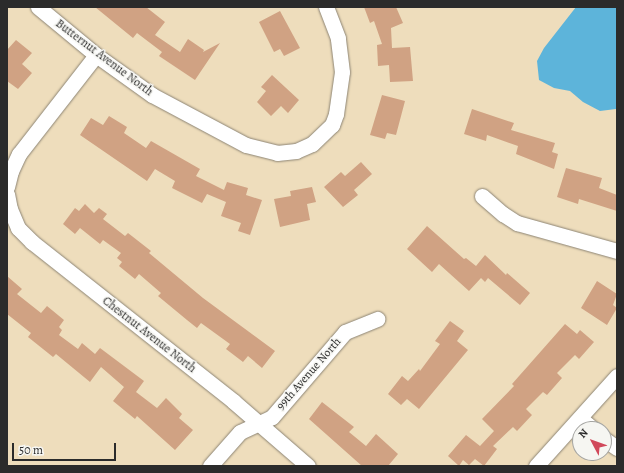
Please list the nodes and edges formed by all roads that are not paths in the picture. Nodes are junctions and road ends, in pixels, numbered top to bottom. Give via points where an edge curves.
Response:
1 (38, 7) edge
2 (326, 7) edge
3 (96, 55) junction
4 (7, 187) edge
5 (7, 194) edge
6 (482, 196) dead end
7 (617, 251) edge
8 (377, 319) dead end
9 (617, 376) edge
10 (580, 418) junction
11 (584, 421) edge
12 (259, 422) junction
13 (210, 466) edge
14 (308, 466) edge
15 (536, 466) edge

1 - 3 street, Butternut Avenue North
2 - 3 street, Butternut Avenue North via 338,38 341,57 342,88 336,114 332,125 312,144 292,151 264,151 184,114 131,82
3 - 4 street via 19,154 10,171
5 - 12 street, Chestnut Avenue North via 18,228 32,242
6 - 7 street via 517,223
8 - 12 street, 99th Avenue North via 345,332 272,417
9 - 10 street
10 - 11 street
10 - 15 street
12 - 13 street, 99th Avenue North via 240,432
12 - 14 street, Chestnut Avenue North

